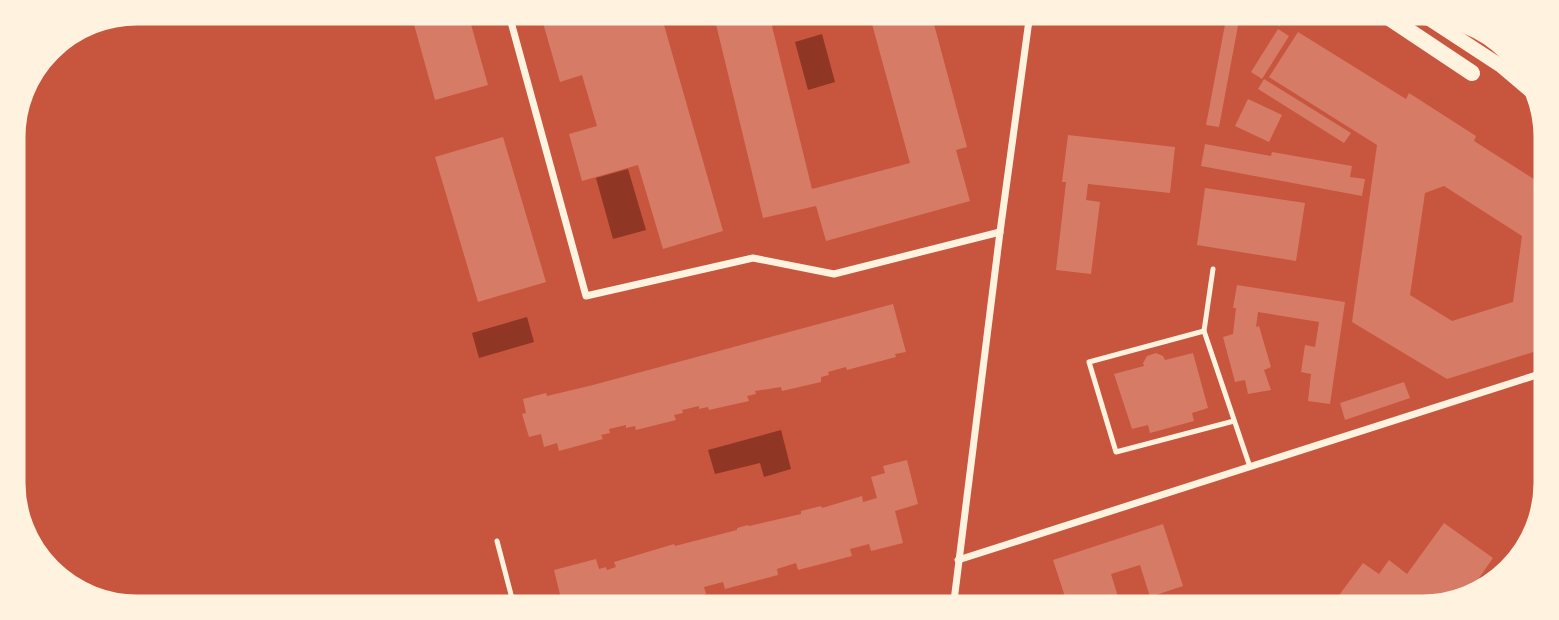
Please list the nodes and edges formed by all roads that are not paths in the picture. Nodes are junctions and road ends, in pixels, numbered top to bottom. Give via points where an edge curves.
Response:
1 (511, 21) edge
2 (1029, 21) edge
3 (1394, 21) edge
4 (1434, 22) edge
5 (1472, 73) dead end
6 (1527, 88) edge
7 (1000, 232) junction
8 (1213, 269) dead end
9 (1203, 331) junction
10 (1538, 374) edge
11 (1234, 421) junction
12 (1250, 467) junction
13 (497, 541) dead end
14 (958, 560) junction
15 (512, 599) edge
16 (868, 599) edge
17 (914, 599) edge
18 (954, 599) edge

1 - 7 street via 586,296 753,258 834,274
2 - 7 street
3 - 5 main road
4 - 6 main road
7 - 14 street
8 - 9 lane
9 - 11 lane
9 - 11 lane via 1089,362 1116,452
10 - 12 street
11 - 12 lane
12 - 14 street
13 - 15 lane
14 - 18 street
16 - 17 lane

